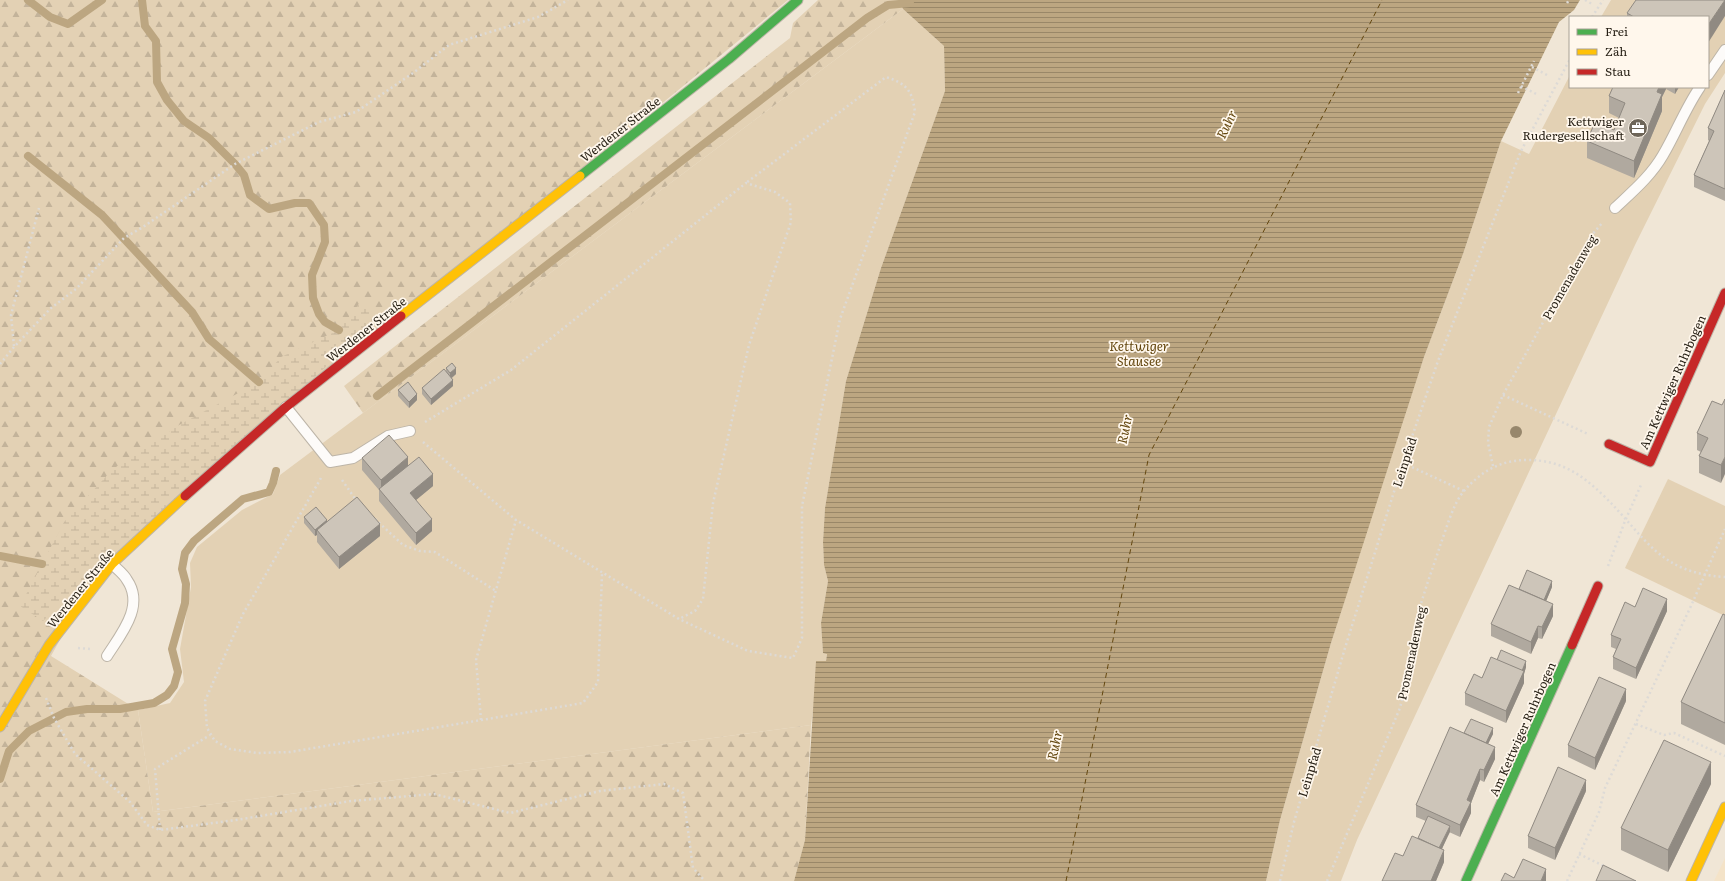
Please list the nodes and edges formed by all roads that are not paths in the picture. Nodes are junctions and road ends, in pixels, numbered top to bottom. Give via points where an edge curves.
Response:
1 (798, 0) edge
2 (1725, 50) edge
3 (1709, 74) edge
4 (1699, 88) edge
5 (1615, 208) road end
6 (1725, 293) edge
7 (286, 407) junction
8 (410, 431) road end
9 (1609, 444) road end
10 (112, 564) junction
11 (1598, 586) road end
12 (107, 656) dead end
13 (0, 727) edge
14 (1725, 807) edge
15 (1466, 881) edge
16 (1691, 881) edge

1 - 7 main road, Werdener Straße via 729,59
2 - 3 lane
4 - 5 lane via 1663,156 1649,175
6 - 9 main road, Am Kettwiger Ruhrbogen via 1650,462
7 - 8 lane via 330,462 353,458 388,436
7 - 10 main road, Werdener Straße via 180,499
10 - 12 lane via 128,580 135,598 130,621
10 - 13 main road, Werdener Straße via 49,645
11 - 15 main road, Am Kettwiger Ruhrbogen
14 - 16 main road

